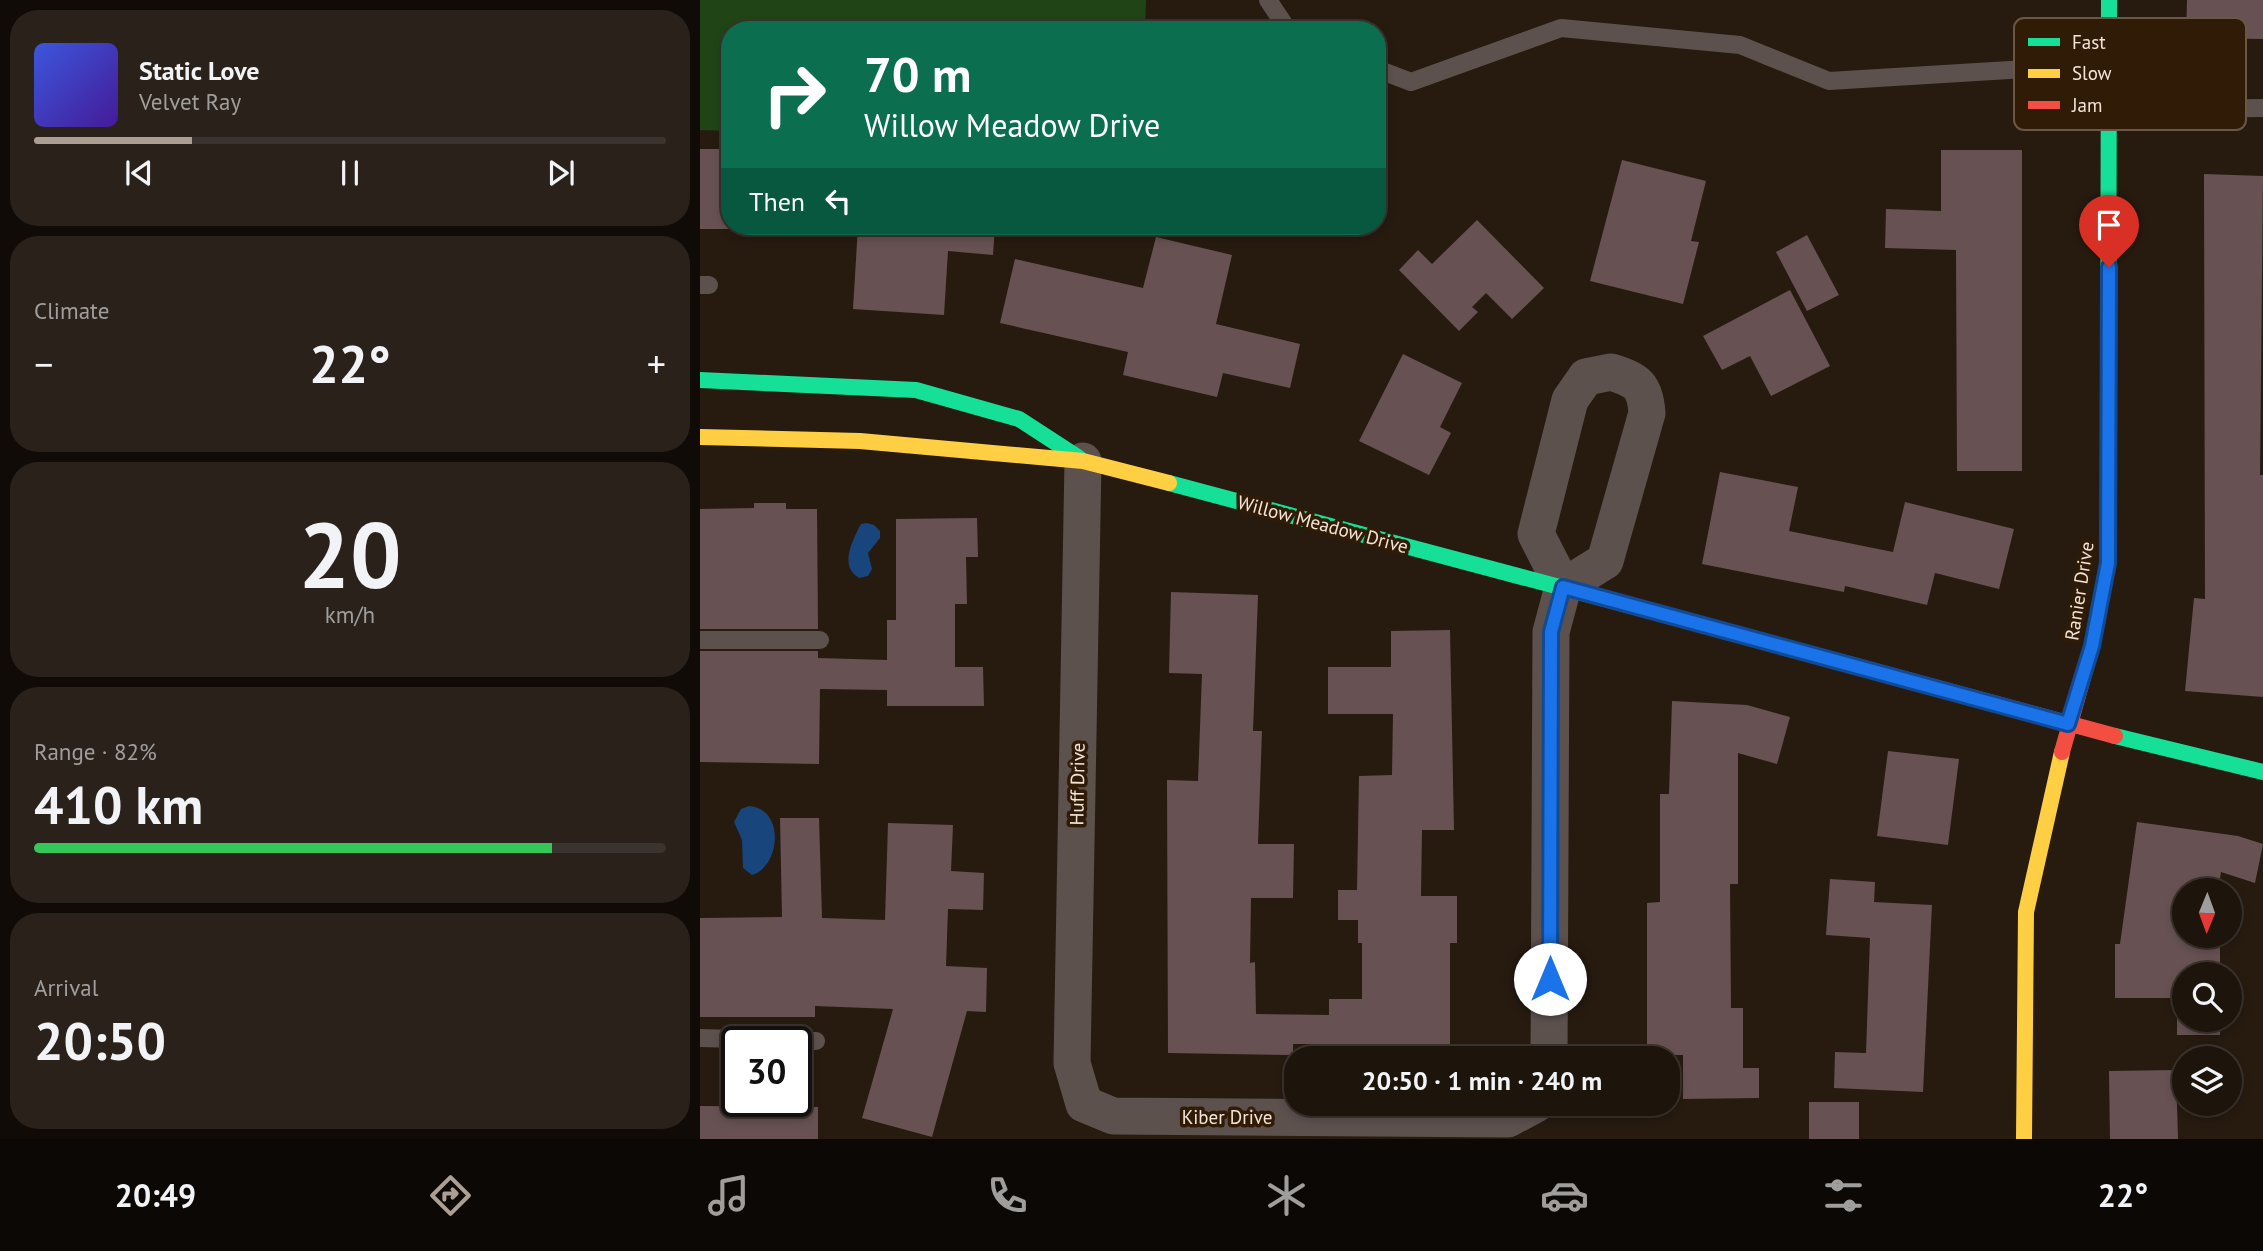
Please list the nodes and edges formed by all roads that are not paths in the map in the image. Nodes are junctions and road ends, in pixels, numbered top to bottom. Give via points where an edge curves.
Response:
1 (1268, 0) edge
2 (2109, 0) edge
3 (2109, 18) edge
4 (1282, 21) edge
5 (2014, 70) edge
6 (1386, 72) edge
7 (2110, 130) edge
8 (700, 380) edge
9 (700, 437) edge
10 (1083, 461) junction
11 (1563, 587) junction
12 (700, 640) edge
13 (820, 640) dead end
14 (2068, 724) junction
15 (2263, 772) edge
16 (700, 1038) edge
17 (816, 1041) dead end
18 (1549, 1046) edge
19 (1084, 1104) joint
20 (1514, 1116) edge
21 (2024, 1139) edge

1 - 4 lane
2 - 3 street, Ranier Drive
5 - 6 lane via 1829,81 1740,45 1561,28 1412,82
7 - 14 street, Ranier Drive via 2108,563 2092,646
8 - 10 street, Willow Meadow Drive via 916,390 1019,419
9 - 10 street, Willow Meadow Drive via 860,441
10 - 11 street, Willow Meadow Drive
10 - 19 street, Huff Drive via 1072,1063
11 - 11 street via 1536,534 1570,400 1586,377 1611,372 1633,379 1646,395 1647,413 1605,561
11 - 14 street, Willow Meadow Drive
11 - 18 street via 1551,632
12 - 13 lane
14 - 15 street, Willow Meadow Drive
14 - 21 street, Ranier Drive via 2026,912
16 - 17 lane
19 - 20 street, Kiber Drive via 1113,1116

